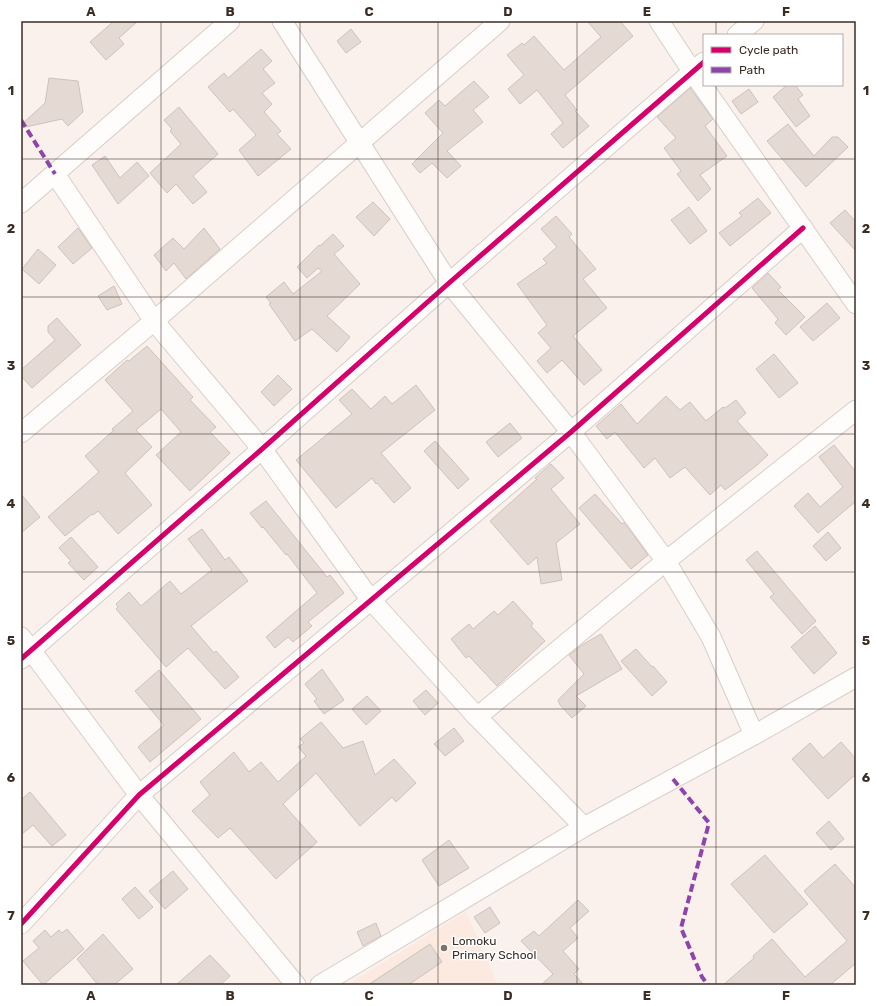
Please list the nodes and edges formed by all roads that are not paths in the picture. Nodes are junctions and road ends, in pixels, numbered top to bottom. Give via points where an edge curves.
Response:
1 (230, 21) edge
2 (282, 21) edge
3 (500, 21) edge
4 (659, 21) edge
5 (754, 21) edge
6 (738, 34) edge
7 (698, 66) edge
8 (711, 86) edge
9 (359, 142) junction
10 (56, 174) junction
11 (21, 203) edge
12 (803, 228) junction
13 (449, 283) junction
14 (856, 304) edge
15 (154, 321) junction
16 (856, 410) edge
17 (570, 432) junction
18 (21, 433) edge
19 (262, 449) junction
20 (666, 561) junction
21 (370, 599) junction
22 (24, 648) edge
23 (855, 680) edge
24 (477, 717) junction
25 (754, 735) junction
26 (139, 794) junction
27 (584, 827) junction
28 (21, 924) edge
29 (294, 984) edge
30 (320, 985) edge

1 - 10 street
2 - 9 street
3 - 9 street
4 - 7 street
5 - 6 street
7 - 13 street
8 - 12 street
9 - 13 street
9 - 15 street
10 - 11 street
10 - 15 street
12 - 14 street
12 - 17 street
13 - 17 street
13 - 19 street
15 - 18 street
15 - 19 street
16 - 20 street
17 - 20 street
17 - 21 street
19 - 21 street
19 - 22 street
20 - 24 street
20 - 25 street via 712,638
21 - 24 street
21 - 26 street
22 - 26 street
23 - 25 street
24 - 27 street
25 - 27 street
26 - 28 street
26 - 29 street
27 - 30 street

